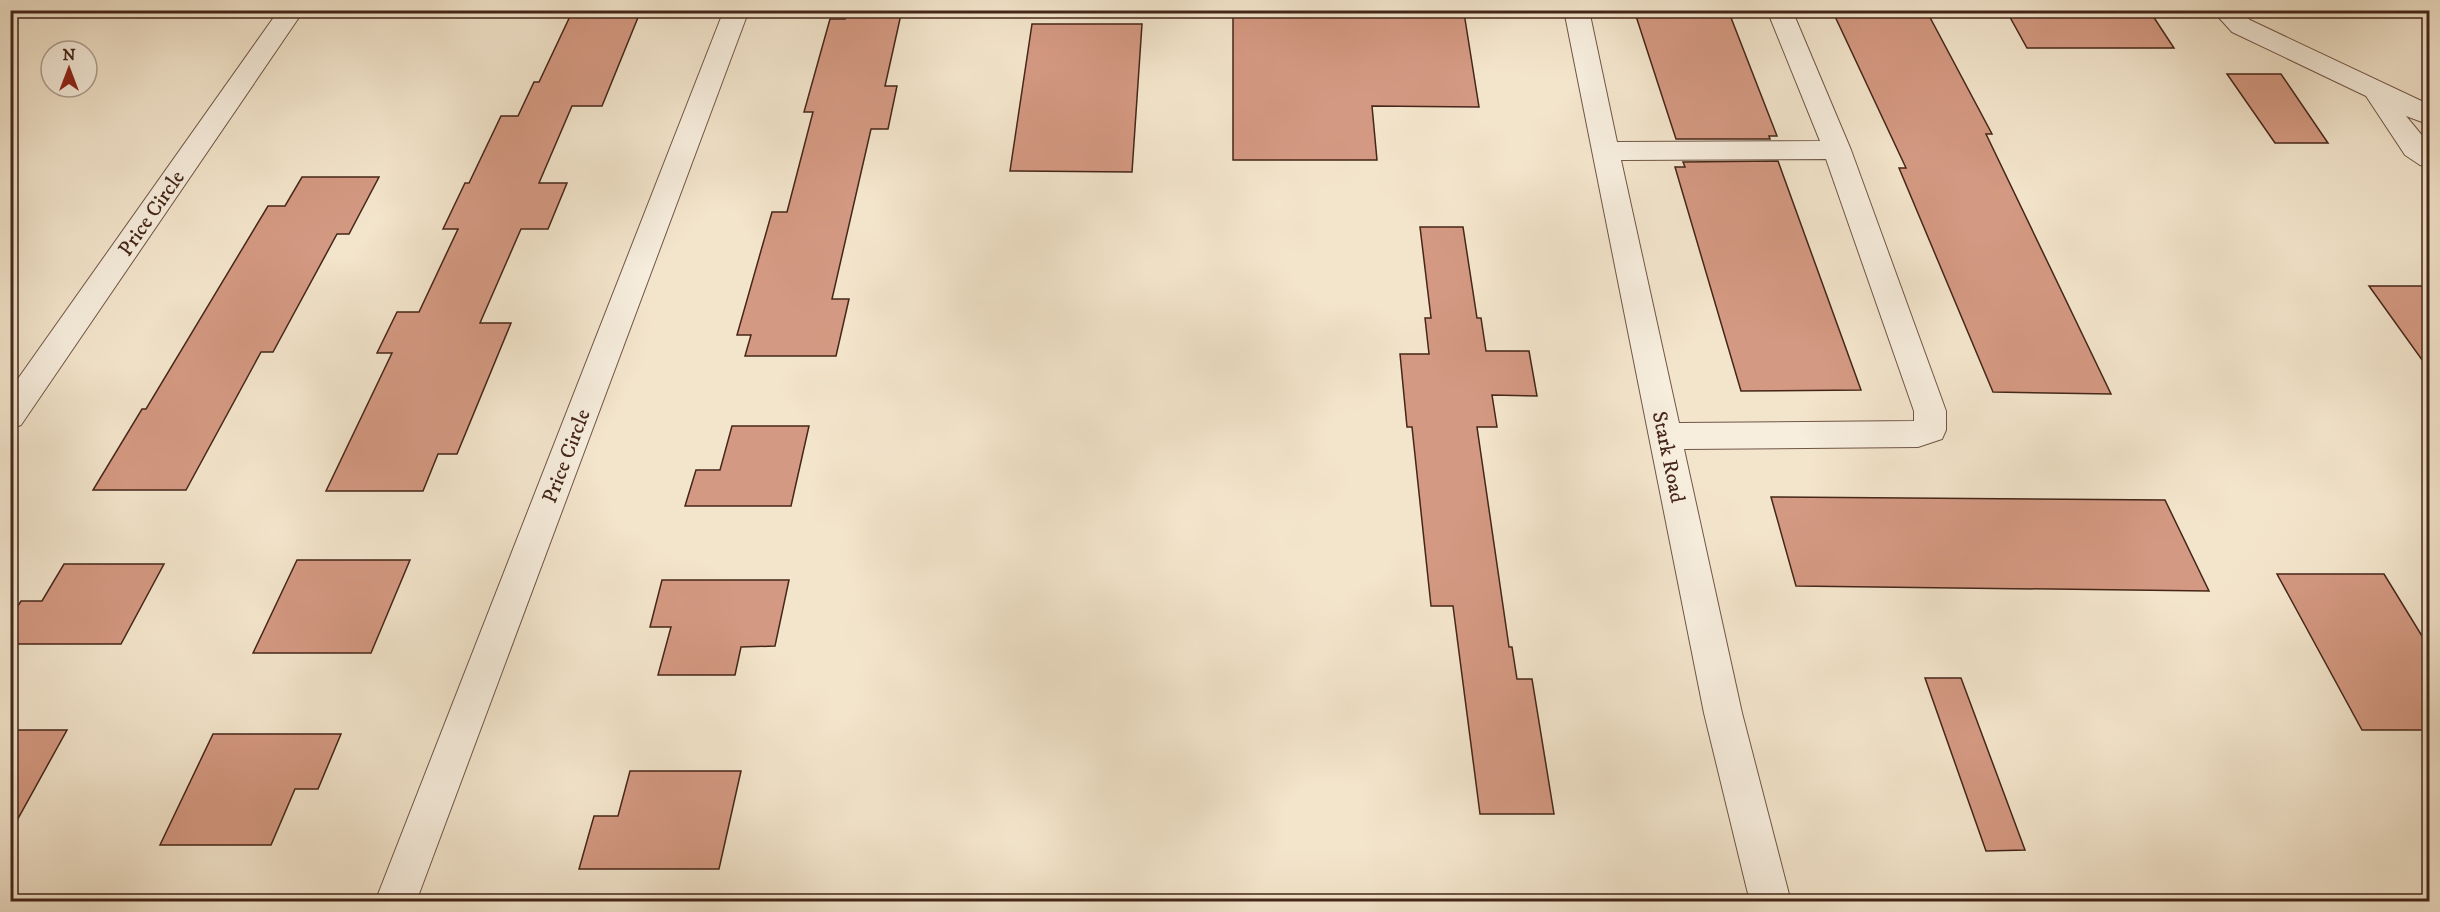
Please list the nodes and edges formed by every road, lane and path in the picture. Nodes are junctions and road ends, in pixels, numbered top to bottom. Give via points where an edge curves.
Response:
1 (292, 10) edge
2 (737, 10) edge
3 (1575, 10) edge
4 (1779, 10) edge
5 (2224, 10) edge
6 (2376, 92) junction
7 (2430, 116) edge
8 (1837, 150) junction
9 (1605, 151) junction
10 (2430, 158) edge
11 (10, 416) edge
12 (1665, 436) junction
13 (395, 902) edge
14 (1771, 902) edge

1 - 11 street, Price Circle
2 - 13 street, Price Circle
3 - 9 street, Stark Road
4 - 8 street
5 - 6 street via 2241,26
6 - 7 street
6 - 10 street via 2415,148
8 - 9 street
8 - 12 street via 1930,411 1930,430 1918,434
9 - 12 street, Stark Road
12 - 14 street, Stark Road via 1724,713

